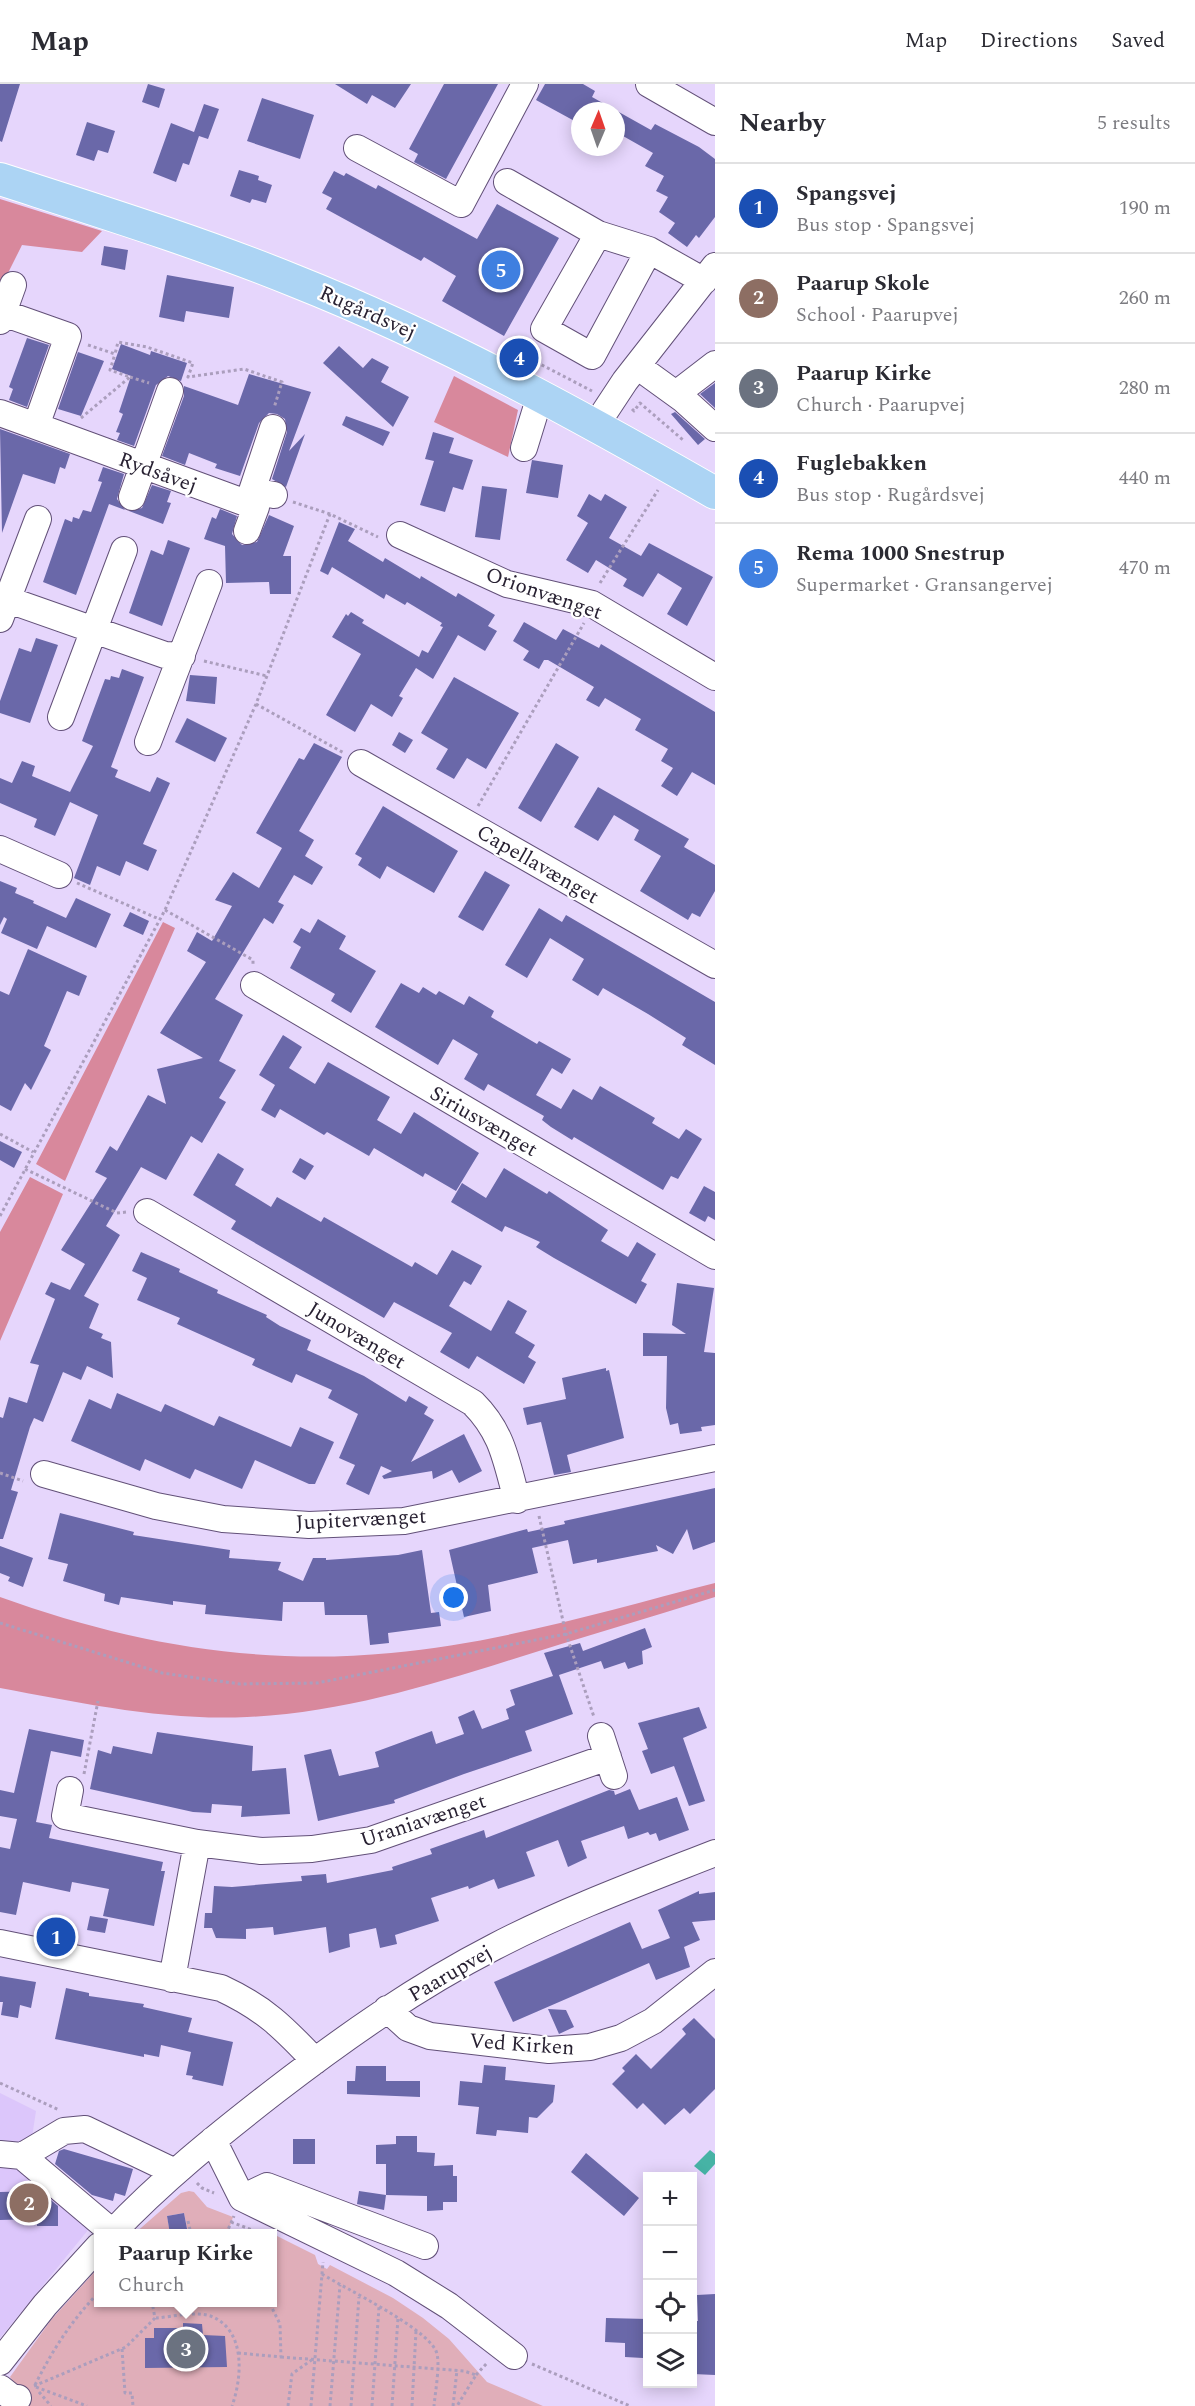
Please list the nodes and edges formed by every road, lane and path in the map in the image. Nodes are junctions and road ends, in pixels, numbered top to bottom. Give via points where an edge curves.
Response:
1 (525, 84) edge
2 (648, 84) edge
3 (715, 122) edge
4 (357, 148) dead end
5 (0, 179) edge
6 (507, 182) dead end
7 (598, 234) junction
8 (650, 250) junction
9 (13, 285) dead end
10 (707, 285) edge
11 (2, 317) edge
12 (544, 329) junction
13 (68, 338) junction
14 (115, 354) junction
15 (507, 363) junction
16 (715, 364) edge
17 (637, 366) junction
18 (170, 391) dead end
19 (676, 394) junction
20 (540, 396) junction
21 (614, 398) junction
22 (0, 413) edge
23 (596, 425) junction
24 (273, 428) joint
25 (715, 428) edge
26 (46, 431) junction
27 (683, 440) dead end
28 (524, 448) dead end
29 (142, 466) junction
30 (661, 486) dead end
31 (715, 493) edge
32 (257, 496) junction
33 (132, 497) dead end
34 (330, 514) junction
35 (38, 519) dead end
36 (247, 531) dead end
37 (400, 535) joint
38 (124, 550) dead end
39 (209, 583) dead end
40 (592, 604) junction
41 (2, 605) edge
42 (94, 630) junction
43 (182, 656) junction
44 (267, 676) junction
45 (715, 677) edge
46 (256, 704) junction
47 (61, 717) dead end
48 (148, 742) dead end
49 (361, 763) joint
50 (468, 824) junction
51 (0, 849) edge
52 (59, 875) joint
53 (165, 910) junction
54 (159, 920) junction
55 (715, 965) edge
56 (254, 985) joint
57 (0, 1134) edge
58 (33, 1152) junction
59 (25, 1169) junction
60 (147, 1212) joint
61 (0, 1216) edge
62 (715, 1256) edge
63 (715, 1458) edge
64 (44, 1473) dead end
65 (525, 1498) junction
66 (715, 1590) edge
67 (0, 1623) edge
68 (566, 1634) junction
69 (98, 1701) dead end
70 (608, 1756) joint
71 (70, 1790) joint
72 (197, 1843) junction
73 (715, 1853) edge
74 (0, 1943) edge
75 (715, 1972) edge
76 (172, 1979) junction
77 (387, 2009) junction
78 (315, 2061) junction
79 (0, 2083) edge
80 (47, 2106) dead end
81 (213, 2140) junction
82 (11, 2155) edge
83 (175, 2172) junction
84 (242, 2198) junction
85 (188, 2221) dead end
86 (231, 2222) dead end
87 (98, 2229) edge
88 (115, 2229) edge
89 (190, 2229) edge
90 (249, 2229) edge
91 (326, 2239) junction
92 (425, 2246) dead end
93 (94, 2251) edge
94 (322, 2274) junction
95 (340, 2285) junction
96 (359, 2296) junction
97 (94, 2297) edge
98 (153, 2307) edge
99 (272, 2307) edge
100 (379, 2307) junction
101 (155, 2318) junction
102 (398, 2318) junction
103 (417, 2331) junction
104 (122, 2349) junction
105 (238, 2353) junction
106 (514, 2356) joint
107 (280, 2357) junction
108 (314, 2359) junction
109 (334, 2361) junction
110 (0, 2362) edge
111 (354, 2362) junction
112 (375, 2364) junction
113 (395, 2365) junction
114 (414, 2367) junction
115 (436, 2369) junction
116 (457, 2370) junction
117 (17, 2391) edge
118 (46, 2401) junction
119 (45, 2406) edge
120 (51, 2406) edge
121 (87, 2406) edge
122 (133, 2406) edge
123 (232, 2406) edge
124 (288, 2406) edge
125 (311, 2406) edge
126 (330, 2406) edge
127 (351, 2406) edge
128 (372, 2406) edge
129 (392, 2406) edge
130 (412, 2406) edge
131 (434, 2406) edge
132 (455, 2406) edge
133 (630, 2406) edge

1 - 4 street via 461,204
2 - 3 street
5 - 15 main road, Rugårdsvej via 294,280 430,340
6 - 7 street
7 - 8 street
7 - 12 street
8 - 10 street
8 - 12 street via 592,356
9 - 11 street
10 - 17 street
11 - 13 street
12 - 15 path via 526,333
13 - 14 path
13 - 26 street
14 - 24 path via 118,342 193,363 188,377 244,369 282,382 267,426
14 - 26 path via 110,370 130,377 84,417
15 - 20 main road, Rugårdsvej
15 - 21 path via 595,393 602,390
16 - 19 street
17 - 19 street
17 - 21 street
18 - 29 street
19 - 25 street
20 - 23 main road, Rugårdsvej
20 - 28 street
21 - 23 street
21 - 27 path via 634,411 640,403
22 - 26 street, Rydsåvej
23 - 31 main road, Rugårdsvej
24 - 32 street
26 - 29 street, Rydsåvej
29 - 32 street, Rydsåvej
29 - 33 street
30 - 40 path via 604,573
32 - 34 path
32 - 36 street
34 - 37 path via 382,539
34 - 44 path
35 - 41 street
37 - 40 street, Orionvænget via 507,584
38 - 42 street
39 - 43 street
40 - 45 street, Orionvænget
40 - 50 path via 582,628
41 - 42 street
42 - 43 street via 165,655
42 - 47 street
43 - 44 path
43 - 48 street
44 - 46 path
46 - 49 path
46 - 53 path
49 - 50 street, Capellavænget
50 - 55 street, Capellavænget
51 - 52 street
52 - 54 path
53 - 54 path
53 - 56 path via 253,960
54 - 58 path
56 - 62 street, Siriusvænget
57 - 58 path
58 - 59 path
59 - 60 path via 117,1213
59 - 61 path
60 - 65 street, Junovænget via 473,1403 489,1419 502,1442
63 - 65 street, Jupitervænget
64 - 65 street, Jupitervænget via 167,1508 223,1519 309,1525 404,1521
65 - 68 path
66 - 68 path
67 - 68 path via 162,1673 240,1684 317,1683
68 - 70 path
69 - 71 path via 83,1780
70 - 72 street, Uraniavænget via 371,1840 312,1849 261,1851
71 - 72 street, Uraniavænget via 65,1816
72 - 76 street
73 - 77 street, Paarupvej via 584,1904 494,1947
74 - 76 street
75 - 77 street, Ved Kirken via 653,2021 621,2038 590,2048 549,2050 430,2036 408,2028
76 - 78 street via 220,1988 251,2002 276,2020
77 - 78 street, Paarupvej
78 - 81 street, Paarupvej
79 - 80 path
81 - 83 street, Paarupvej
81 - 84 street
82 - 83 street via 64,2132 85,2129
82 - 87 street
83 - 88 street, Paarupvej
84 - 91 street
84 - 92 street via 267,2186
85 - 89 path
86 - 90 path
91 - 94 path
91 - 106 street via 396,2273 449,2306
93 - 110 street, Paarupvej
94 - 95 path
94 - 108 path
95 - 96 path
95 - 109 path
96 - 100 path
96 - 111 path
97 - 117 path
98 - 101 path
99 - 107 path via 280,2324
100 - 102 path
100 - 112 path
101 - 104 path
101 - 105 path via 213,2317 232,2335
102 - 103 path
102 - 113 path
103 - 114 path
103 - 115 path via 437,2352
104 - 117 path
104 - 122 path via 125,2392 132,2393
105 - 107 path
105 - 123 path via 239,2385
106 - 133 path
107 - 108 path
108 - 109 path
108 - 124 path via 292,2374
108 - 125 path
109 - 111 path
109 - 126 path
111 - 112 path
111 - 127 path
112 - 113 path
112 - 128 path
113 - 114 path
113 - 129 path
114 - 115 path
114 - 130 path
115 - 116 path
115 - 131 path
116 - 132 path
116 - 132 path via 476,2375
117 - 118 path
117 - 121 path
118 - 119 path
118 - 120 path

